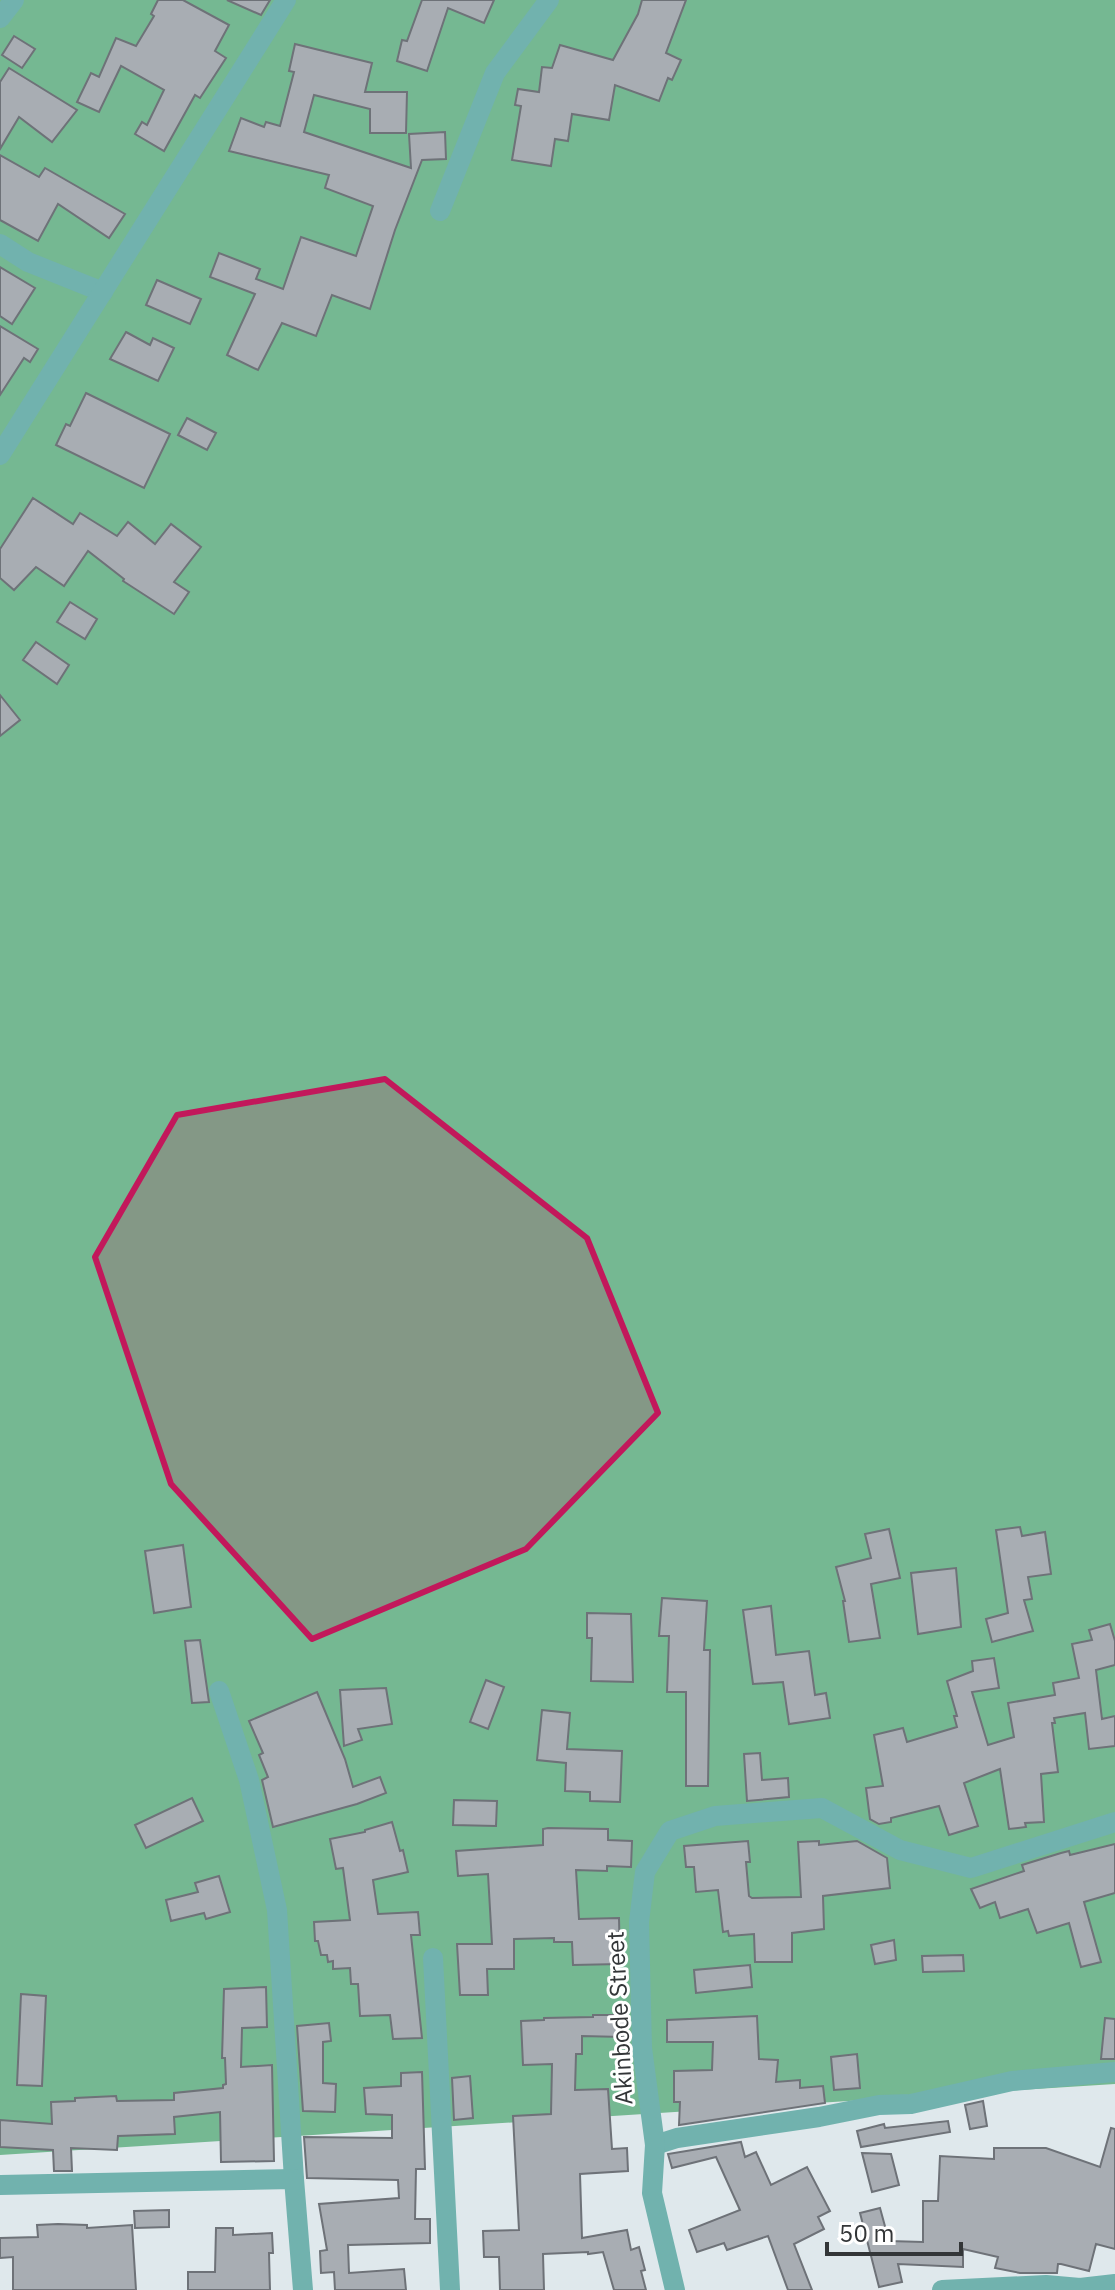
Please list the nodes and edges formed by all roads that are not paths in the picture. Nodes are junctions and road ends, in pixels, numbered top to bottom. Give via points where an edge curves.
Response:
1 (14, 0) edge
2 (286, 0) edge
3 (549, 0) edge
4 (0, 18) edge
5 (440, 211) dead end
6 (0, 244) edge
7 (103, 292) junction
8 (0, 455) edge
9 (219, 1691) dead end
10 (1115, 1822) edge
11 (433, 1958) dead end
12 (1115, 2072) edge
13 (655, 2145) junction
14 (294, 2179) junction
15 (0, 2185) edge
16 (1115, 2284) edge
17 (1080, 2289) edge
18 (303, 2290) edge
19 (450, 2290) edge
20 (675, 2290) edge
21 (942, 2290) edge

1 - 4 street
2 - 7 street
3 - 5 street via 495,73
6 - 7 street via 28,262
7 - 8 street
9 - 14 street via 249,1780 277,1910
10 - 13 street, Akinbode Street via 971,1868 900,1850 822,1808 715,1816 670,1831 645,1872 639,1922 642,2048
11 - 19 street
12 - 13 street via 1012,2081 911,2104 879,2105
13 - 20 street, Akinbode Street via 652,2193
14 - 15 street
14 - 18 street
16 - 17 street
17 - 21 street via 1046,2285

